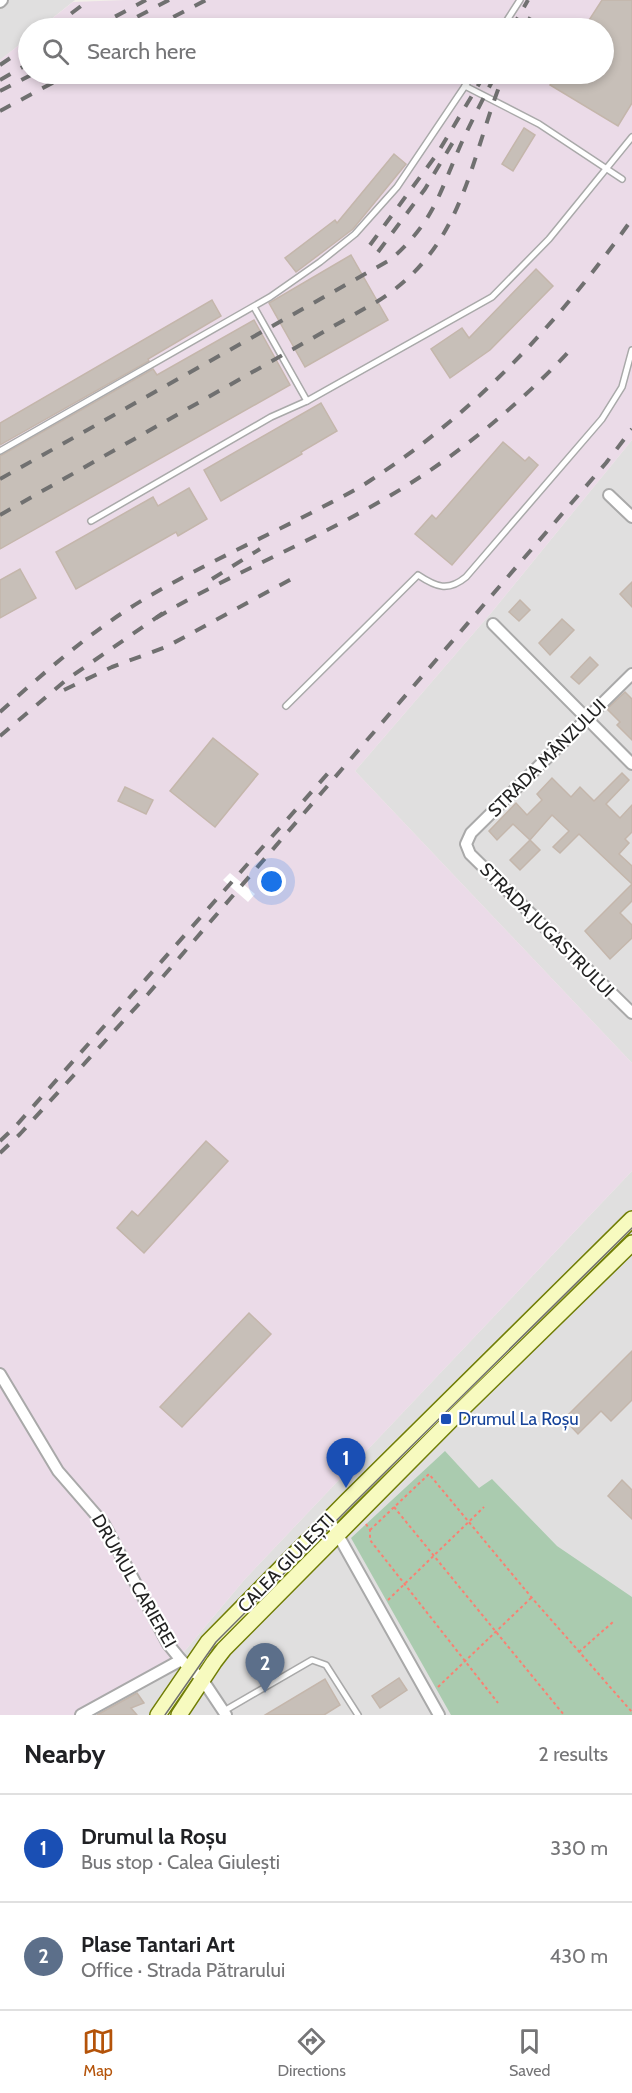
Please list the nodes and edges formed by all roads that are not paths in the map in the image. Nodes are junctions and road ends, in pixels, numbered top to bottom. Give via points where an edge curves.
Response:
1 (520, 0) edge
2 (508, 18) edge
3 (465, 86) joint
4 (632, 137) edge
5 (606, 170) junction
6 (621, 179) dead end
7 (254, 307) junction
8 (632, 350) edge
9 (307, 401) junction
10 (0, 451) edge
11 (609, 495) dead end
12 (632, 518) edge
13 (91, 521) dead end
14 (493, 624) dead end
15 (632, 674) edge
16 (286, 706) dead end
17 (587, 718) junction
18 (632, 764) edge
19 (466, 844) joint
20 (632, 1013) edge
21 (632, 1219) edge
22 (632, 1242) edge
23 (0, 1374) edge
24 (329, 1519) junction
25 (338, 1534) junction
26 (185, 1664) junction
27 (202, 1679) junction
28 (225, 1713) edge
29 (81, 1715) edge
30 (158, 1715) edge
31 (179, 1715) edge
32 (358, 1715) edge
33 (439, 1715) edge

1 - 2 lane
3 - 5 lane via 539,124
3 - 7 lane via 397,187 355,234
4 - 5 lane
5 - 6 lane
5 - 9 lane via 549,239 492,297
7 - 9 lane
7 - 10 lane
8 - 16 lane via 622,387 602,419 466,577 446,587 418,575
9 - 13 lane via 271,417
11 - 12 street
14 - 17 street
15 - 17 street, STRADA MÂNZULUI
17 - 18 street
17 - 19 street, STRADA MÂNZULUI via 471,833
19 - 20 street, STRADA JUGASTRULUI via 470,854
21 - 24 main road, CALEA GIULEȘTI
22 - 25 main road, CALEA GIULEȘTI
23 - 26 street, DRUMUL CARIEREI via 58,1471 104,1524 168,1644
24 - 25 street
24 - 26 main road, CALEA GIULEȘTI
25 - 27 main road, CALEA GIULEȘTI via 224,1649
25 - 33 street
26 - 27 street, DRUMUL CARIEREI
26 - 29 street, CALEA GIULEȘTI
26 - 30 main road, CALEA GIULEȘTI
27 - 28 street, DRUMUL CARIEREI
27 - 31 main road, CALEA GIULEȘTI
28 - 32 lane via 312,1660 327,1665

